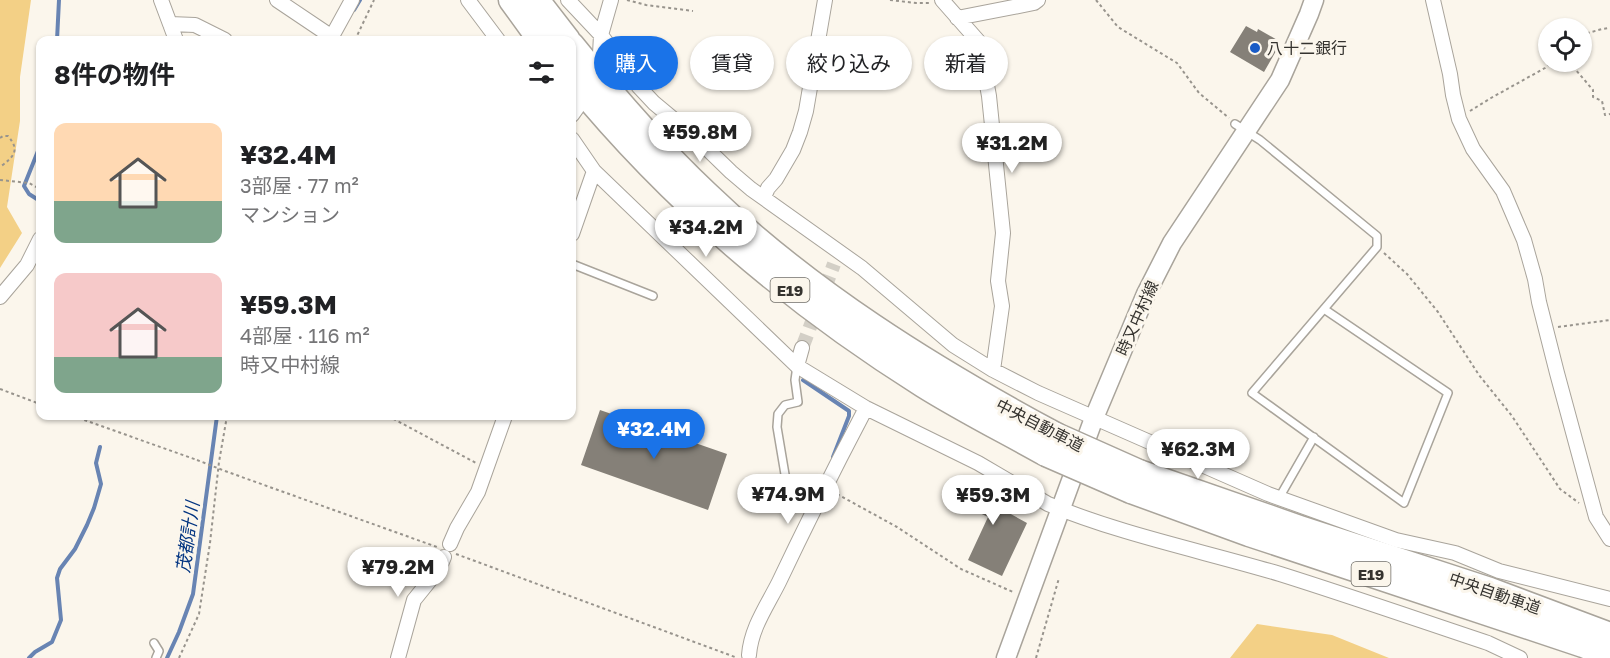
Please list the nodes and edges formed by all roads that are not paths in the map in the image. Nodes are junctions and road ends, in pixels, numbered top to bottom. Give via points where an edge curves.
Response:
1 (161, 0) edge
2 (277, 0) edge
3 (352, 0) edge
4 (468, 0) edge
5 (511, 0) edge
6 (537, 0) edge
7 (568, 0) edge
8 (611, 0) edge
9 (825, 0) edge
10 (1038, 0) edge
11 (1314, 0) edge
12 (1433, 0) edge
13 (942, 1) edge
14 (957, 18) junction
15 (170, 24) junction
16 (601, 34) junction
17 (174, 36) edge
18 (216, 36) edge
19 (327, 36) edge
20 (333, 36) edge
21 (495, 36) edge
22 (537, 36) edge
23 (565, 36) edge
24 (576, 50) edge
25 (576, 84) edge
26 (1241, 128) junction
27 (576, 145) edge
28 (594, 171) junction
29 (764, 197) junction
30 (576, 223) edge
31 (36, 246) edge
32 (576, 266) edge
33 (653, 296) dead end
34 (0, 297) edge
35 (1324, 309) junction
36 (802, 348) tunnel mouth
37 (797, 366) junction
38 (993, 370) junction
39 (866, 408) junction
40 (1094, 418) junction
41 (504, 420) edge
42 (1314, 437) junction
43 (1051, 444) junction
44 (1135, 482) junction
45 (1279, 498) junction
46 (817, 502) junction
47 (1060, 509) junction
48 (1610, 539) edge
49 (1610, 599) edge
50 (1610, 635) edge
51 (154, 643) dead end
52 (744, 656) edge
53 (1610, 656) edge
54 (156, 658) edge
55 (398, 658) edge
56 (1006, 658) edge
57 (1520, 658) edge

1 - 15 street
2 - 19 street
3 - 20 street
4 - 21 street
5 - 22 highway
6 - 23 highway
7 - 16 street
8 - 16 street
9 - 29 street via 800,132
10 - 14 street
11 - 26 main road, 時又中村線 via 1280,80
12 - 48 street via 1459,118 1473,149 1503,192 1524,240 1596,517
13 - 14 street
14 - 38 street via 979,42 994,136 1003,233 998,281 1002,306
15 - 17 street
15 - 18 street via 195,26
16 - 29 street via 654,103
24 - 43 highway, 中央自動車道 / E19 via 653,141 768,248 832,298
25 - 43 highway, 中央自動車道 / E19 via 639,156 692,208 812,307 925,386
26 - 35 lane via 1377,236 1377,247
26 - 40 main road, 時又中村線 via 1146,294
27 - 28 street
28 - 30 street
28 - 37 street
29 - 38 street via 836,258 862,268 953,345
31 - 34 street via 27,265
32 - 33 lane
35 - 42 lane via 1252,393
35 - 42 lane via 1448,393 1404,503
36 - 37 street
37 - 39 street
37 - 46 lane via 798,402 784,405 777,427 790,504
38 - 40 street
39 - 46 street
39 - 47 street
40 - 45 street
40 - 47 main road, 時又中村線
41 - 55 street via 478,492 439,568 414,600
42 - 45 lane
43 - 44 highway, 中央自動車道 / E19, bridge
44 - 50 highway, 中央自動車道 / E19 via 1300,528 1490,590
44 - 53 highway, 中央自動車道 / E19 via 1249,534
45 - 49 street via 1396,540 1455,553 1499,572
46 - 52 street
47 - 56 main road, 時又中村線
47 - 57 street via 1291,578 1488,643
51 - 54 lane via 159,651

